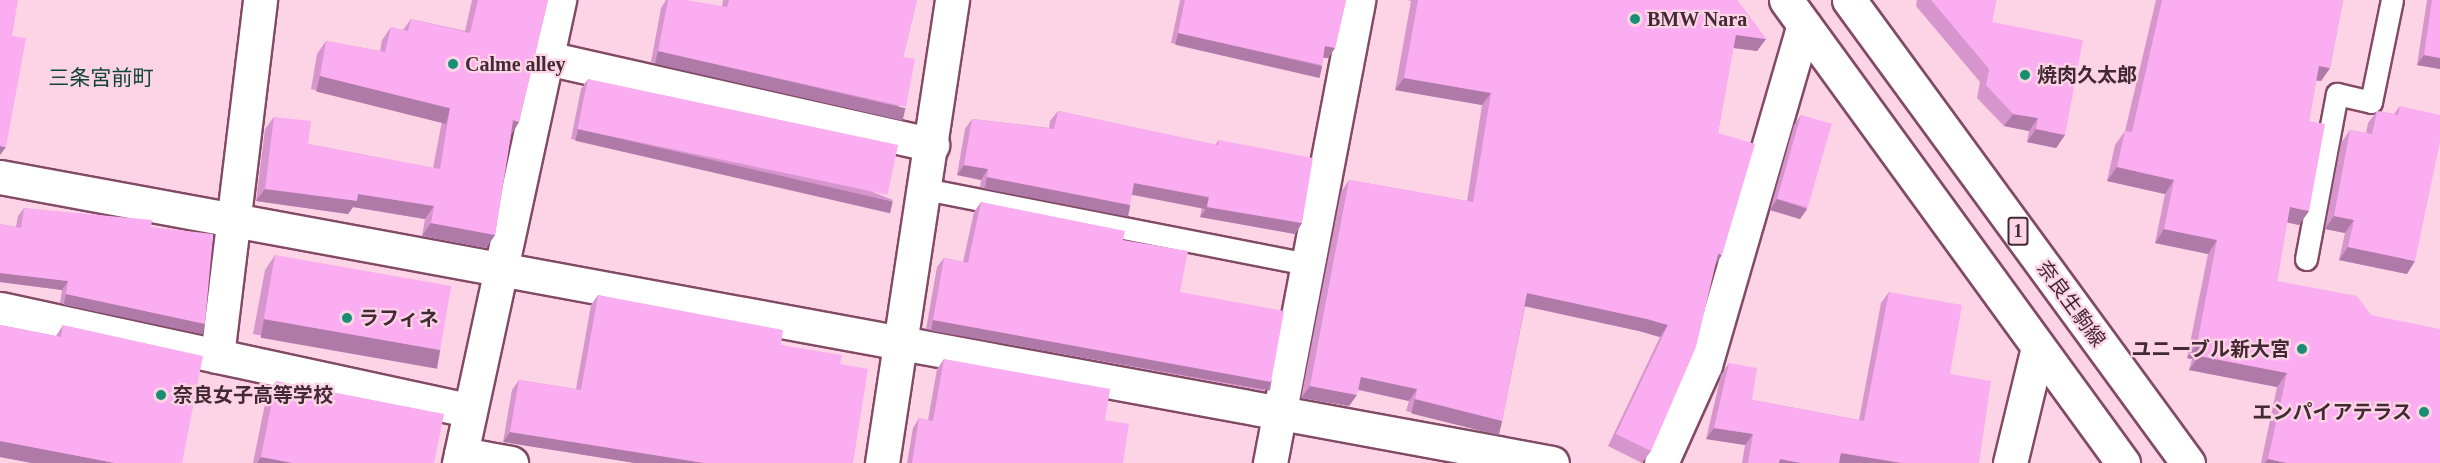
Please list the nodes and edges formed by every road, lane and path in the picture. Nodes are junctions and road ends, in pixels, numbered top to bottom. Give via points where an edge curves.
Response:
1 (260, 0) edge
2 (559, 0) edge
3 (952, 0) edge
4 (1358, 0) edge
5 (1849, 0) edge
6 (2391, 0) edge
7 (1795, 13) edge
8 (547, 58) junction
9 (932, 145) junction
10 (0, 177) edge
11 (925, 189) junction
12 (238, 219) junction
13 (2306, 259) dead end
14 (1308, 264) junction
15 (505, 268) junction
16 (0, 309) edge
17 (902, 343) junction
18 (2038, 347) junction
19 (218, 356) junction
20 (468, 410) junction
21 (1280, 415) junction
22 (460, 459) edge
23 (511, 463) edge
24 (882, 463) edge
25 (1270, 463) edge
26 (1552, 463) edge
27 (1661, 463) edge
28 (2010, 463) edge
29 (2124, 463) edge
30 (2187, 463) edge

1 - 12 street
2 - 8 street
3 - 9 street
4 - 14 street
5 - 30 street, 奈良生駒線 / 1
6 - 13 lane via 2371,102 2337,94
7 - 18 street
7 - 27 street via 1705,365
8 - 9 street
8 - 15 street
9 - 11 street
10 - 12 street
11 - 14 lane
11 - 17 street
12 - 15 street
12 - 19 street
14 - 21 street
15 - 17 street
15 - 20 street
16 - 19 street
17 - 21 street
17 - 24 street
18 - 28 street
18 - 29 street
19 - 20 street
20 - 22 street
21 - 25 street
21 - 26 street
22 - 23 street

